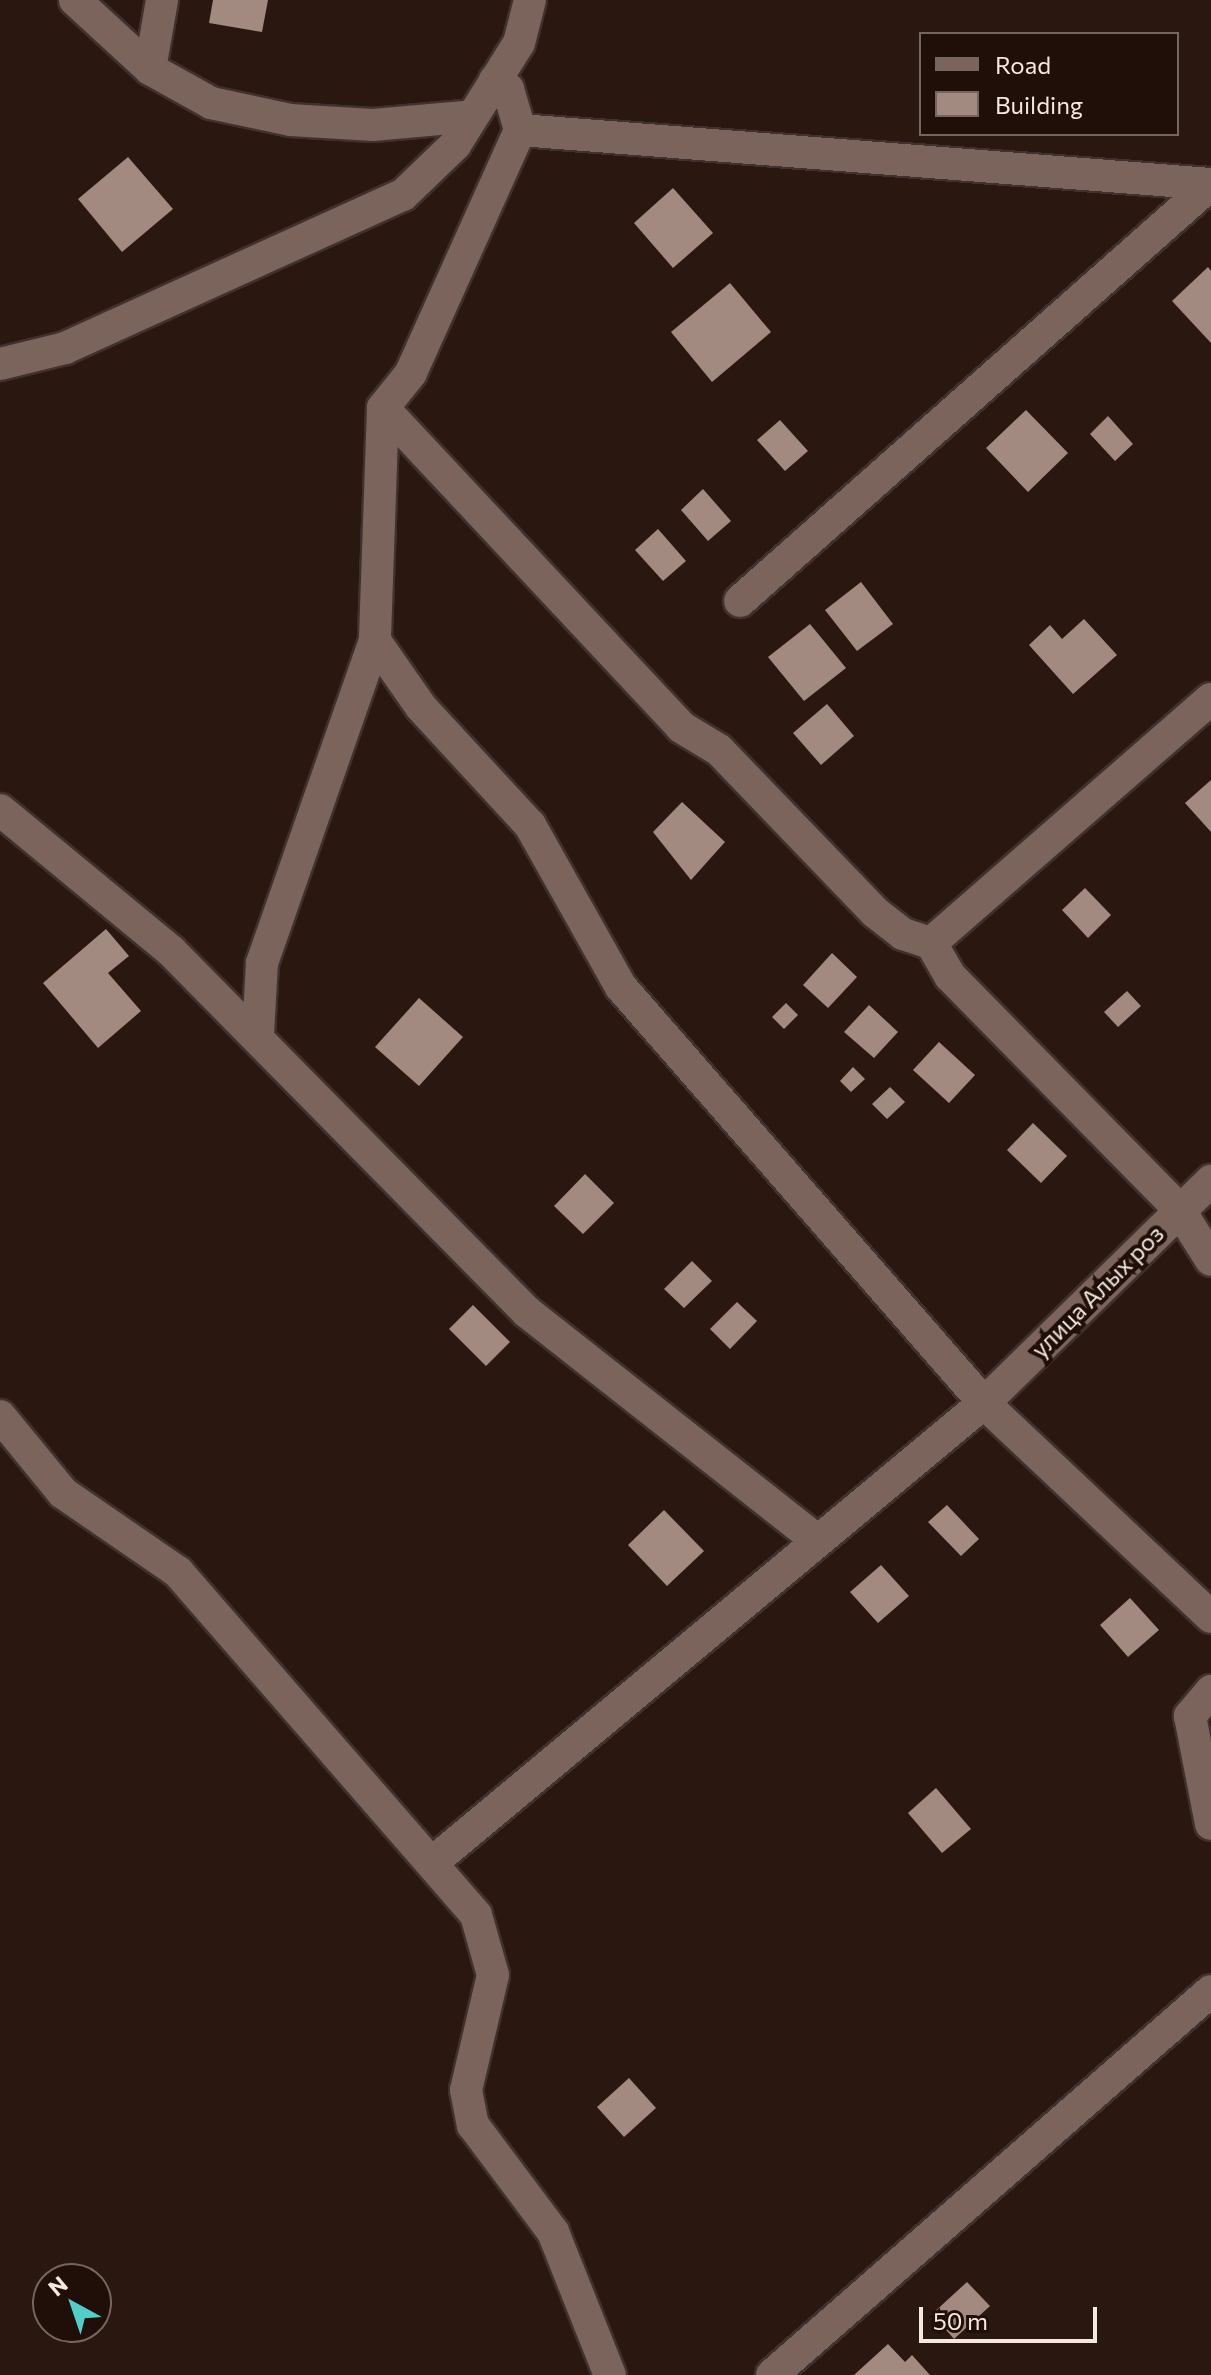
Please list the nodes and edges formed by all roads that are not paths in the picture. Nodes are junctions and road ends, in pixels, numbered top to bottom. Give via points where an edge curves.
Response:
1 (75, 0) edge
2 (162, 0) edge
3 (530, 0) edge
4 (150, 69) junction
5 (495, 80) junction
6 (473, 116) junction
7 (520, 130) junction
8 (0, 364) edge
9 (383, 408) junction
10 (740, 601) dead end
11 (375, 641) junction
12 (1211, 699) edge
13 (0, 810) edge
14 (931, 943) junction
15 (258, 1034) junction
16 (1211, 1181) edge
17 (1179, 1209) junction
18 (1211, 1260) edge
19 (984, 1403) junction
20 (0, 1416) edge
21 (815, 1539) junction
22 (1211, 1617) edge
23 (1211, 1691) edge
24 (1211, 1824) edge
25 (433, 1862) junction
26 (1211, 1991) edge
27 (610, 2375) edge
28 (772, 2375) edge

1 - 4 street
2 - 4 street
3 - 5 street via 519,43
4 - 6 street via 211,103 290,120 373,125
5 - 6 street
5 - 7 street via 508,89
6 - 8 street via 455,145 403,195 65,348
7 - 9 street via 411,373
7 - 10 street via 1211,184
9 - 11 street
9 - 14 street via 681,727 719,750 876,913 903,934
11 - 15 street via 262,963
11 - 19 street via 421,707 530,825 621,987
12 - 14 street
13 - 15 street
14 - 17 street via 950,976
15 - 21 street via 527,1312
16 - 17 street, улица Алых роз
17 - 18 street
17 - 19 street, улица Алых роз
19 - 21 street, улица Алых роз
19 - 22 street
20 - 25 street via 63,1493 178,1572
21 - 25 street, улица Алых роз
23 - 24 street via 1190,1716
25 - 27 street via 489,1944 493,1975 466,2090 473,2125 553,2232
26 - 28 street

